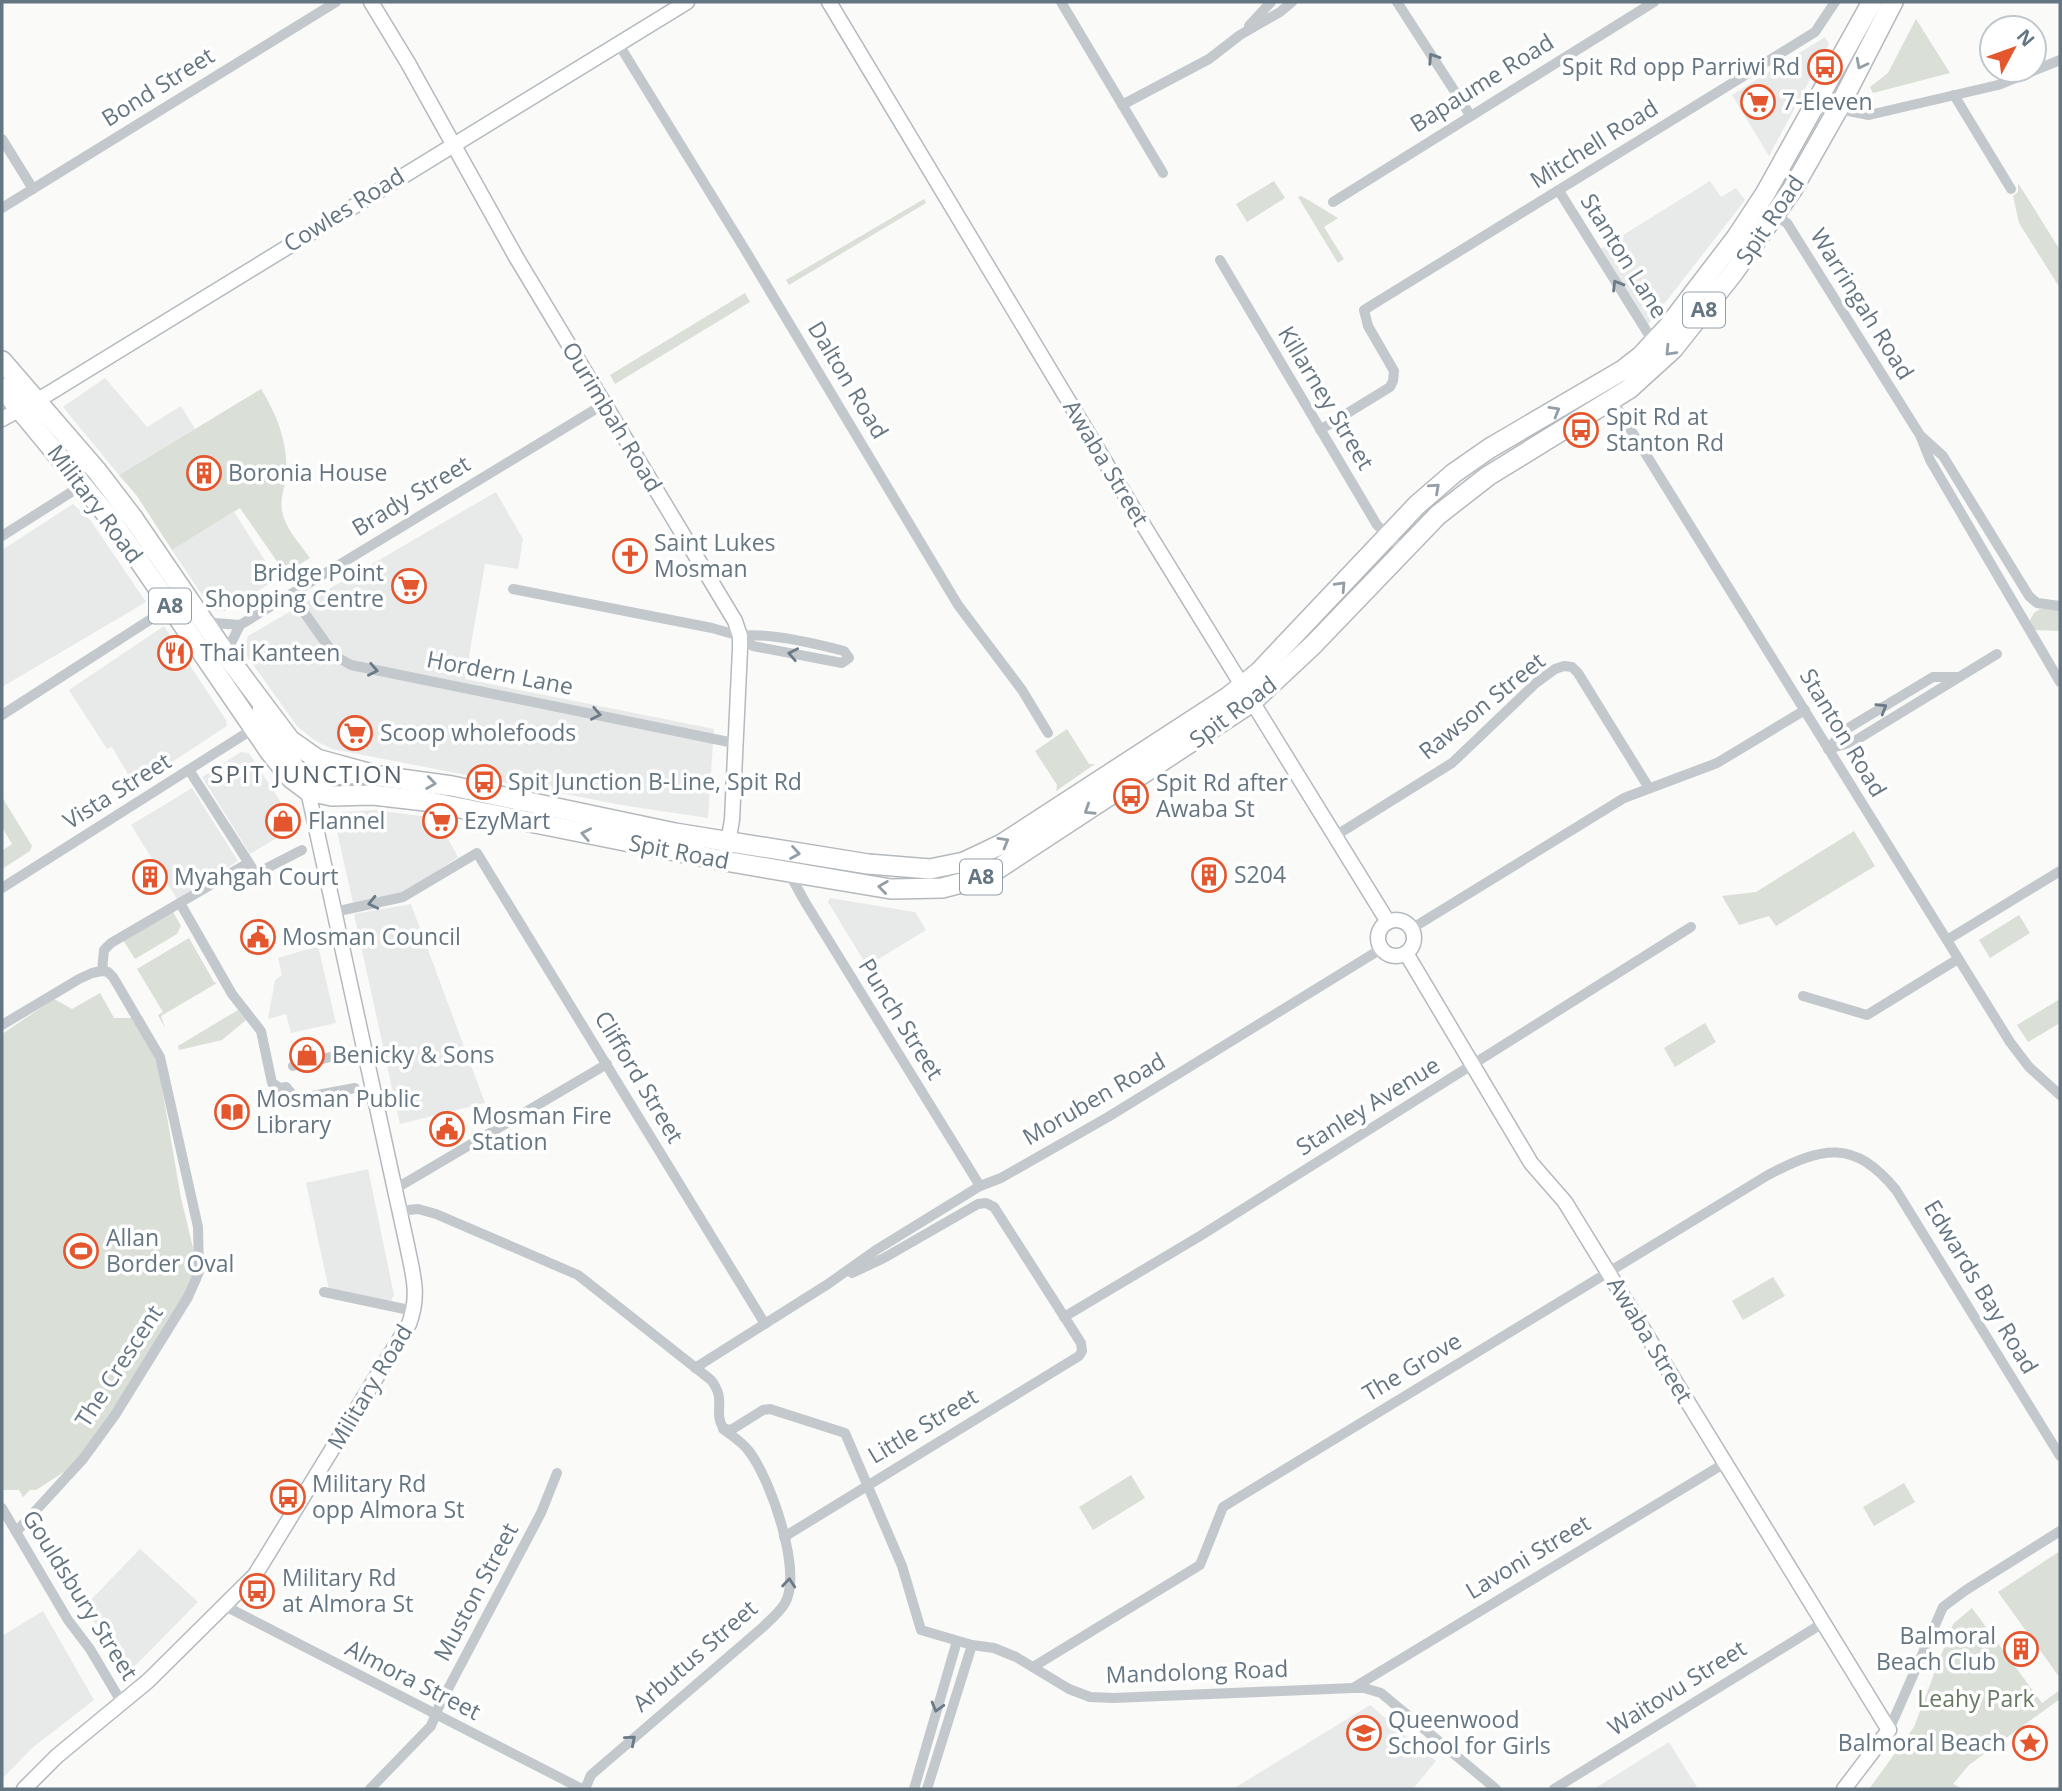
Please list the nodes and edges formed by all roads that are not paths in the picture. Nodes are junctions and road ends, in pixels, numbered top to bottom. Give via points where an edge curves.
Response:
1 (336, 2) edge
2 (371, 2) edge
3 (687, 2) edge
4 (829, 2) edge
5 (1061, 2) edge
6 (1271, 2) edge
7 (1292, 2) edge
8 (1397, 2) edge
9 (1654, 2) edge
10 (1835, 2) edge
11 (1893, 2) edge
12 (1871, 8) edge
13 (1240, 35) junction
14 (618, 43) junction
15 (2060, 60) edge
16 (1954, 95) junction
17 (1122, 104) junction
18 (1838, 109) junction
19 (1470, 115) junction
20 (2, 139) edge
21 (452, 145) junction
22 (1163, 173) dead end
23 (33, 189) junction
24 (2011, 189) dead end
25 (1559, 191) junction
26 (1333, 202) dead end
27 (2, 208) edge
28 (1766, 211) junction
29 (1220, 260) dead end
30 (1654, 343) junction
31 (2, 361) edge
32 (1601, 384) junction
33 (2, 387) edge
34 (1612, 400) junction
35 (28, 404) junction
36 (604, 404) junction
37 (2, 419) edge
38 (1320, 430) junction
39 (1920, 435) junction
40 (84, 484) junction
41 (2, 536) edge
42 (1387, 536) junction
43 (1404, 551) junction
44 (513, 589) dead end
45 (291, 594) junction
46 (178, 602) junction
47 (2060, 606) edge
48 (201, 618) junction
49 (240, 625) junction
50 (740, 636) junction
51 (1997, 654) dead end
52 (230, 660) junction
53 (2060, 682) edge
54 (1247, 694) junction
55 (255, 695) junction
56 (1805, 710) junction
57 (2, 715) edge
58 (253, 729) junction
59 (1048, 733) dead end
60 (734, 743) junction
61 (1828, 749) junction
62 (317, 759) joint
63 (189, 770) junction
64 (379, 776) junction
65 (1649, 788) junction
66 (308, 791) junction
67 (1335, 836) junction
68 (302, 850) dead end
69 (726, 852) junction
70 (789, 873) junction
71 (255, 874) junction
72 (2058, 877) edge
73 (2, 888) edge
74 (180, 903) junction
75 (334, 912) junction
76 (1388, 922) junction
77 (1691, 927) dead end
78 (1411, 929) junction
79 (1947, 940) junction
80 (1381, 949) junction
81 (1406, 953) junction
82 (1958, 959) junction
83 (102, 971) junction
84 (1803, 996) dead end
85 (2, 1025) edge
86 (347, 1053) dead end
87 (607, 1064) junction
88 (1472, 1064) junction
89 (293, 1066) dead end
90 (355, 1088) dead end
91 (2060, 1095) edge
92 (1851, 1154) joint
93 (980, 1186) junction
94 (395, 1189) junction
95 (399, 1211) junction
96 (1608, 1272) junction
97 (828, 1284) junction
98 (324, 1292) dead end
99 (414, 1311) junction
100 (1064, 1317) junction
101 (765, 1324) junction
102 (695, 1368) junction
103 (723, 1429) junction
104 (2060, 1456) edge
105 (1725, 1463) junction
106 (557, 1473) dead end
107 (867, 1485) junction
108 (2, 1508) edge
109 (2060, 1531) edge
110 (16, 1532) junction
111 (784, 1537) junction
112 (225, 1606) junction
113 (1823, 1623) junction
114 (957, 1641) junction
115 (972, 1645) junction
116 (1033, 1667) junction
117 (1353, 1688) junction
118 (122, 1703) junction
119 (436, 1715) junction
120 (1889, 1730) junction
121 (23, 1789) edge
122 (370, 1789) edge
123 (583, 1789) edge
124 (914, 1789) edge
125 (927, 1789) edge
126 (1496, 1789) edge
127 (1554, 1789) edge
128 (1844, 1789) edge

1 - 23 street, Bond Street
2 - 21 street, Ourimbah Road
3 - 14 street, Cowles Road
4 - 54 street, Awaba Street
5 - 17 street
6 - 13 street
7 - 13 street
19 -> 8 street
9 - 19 street, Bapaume Road
10 - 25 street, Mitchell Road via 1815,32
11 - 12 highway, Spit Road / A8
12 -> 18 highway, Spit Road / A8
12 - 28 highway, Spit Road / A8
13 - 17 street via 1209,59
14 - 21 street, Cowles Road
14 - 59 street, Dalton Road via 958,605
15 - 16 street via 1998,85
16 - 18 street via 1869,115
16 - 24 street
17 - 22 street
18 - 28 highway, Spit Road / A8 via 1792,190
19 - 26 street, Bapaume Road
20 - 23 street
21 - 35 street, Cowles Road
21 - 36 street, Ourimbah Road
23 - 27 street, Bond Street
30 -> 25 street, Stanton Lane
25 - 38 street, Mitchell Road via 1364,310 1394,371 1393,381
28 - 30 highway, Spit Road / A8
28 -> 34 highway, Spit Road / A8 via 1734,272 1673,349
28 - 39 street, Warringah Road via 1787,223
29 - 38 street, Killarney Street
30 - 32 highway, Spit Road / A8
31 - 35 highway, Military Road / A8
32 - 34 street, Stanton Road
42 -> 32 highway, Spit Road / A8 via 1470,461
33 - 35 highway, Military Road / A8
34 - 43 highway, Spit Road / A8 via 1488,476
34 - 56 street, Stanton Road
35 - 37 street, Cowles Road
35 - 40 highway, Military Road / A8
35 - 46 highway, Military Road / A8 via 133,518
36 - 45 street, Brady Street
36 - 50 street, Ourimbah Road
38 - 42 street, Killarney Street
39 - 47 street, Warringah Road via 1943,456 2029,596 2037,603
39 - 53 street, Warringah Road via 1930,460
40 - 41 street
40 - 46 highway, Military Road / A8
42 - 43 street, Killarney Street
54 -> 42 highway, Spit Road / A8 via 1288,642
43 - 54 highway, Spit Road / A8 via 1313,645
44 - 50 street
45 - 49 street, Brady Street
45 -> 60 street, Hordern Lane via 335,656 351,665
46 - 48 highway, Military Road / A8
46 - 57 street
46 - 58 highway, Military Road / A8
48 - 49 street
48 - 52 highway, Military Road / A8
49 - 52 street via 231,643
50 -> 50 street via 753,634 831,648 849,658 842,663 753,646
50 - 60 street, Ourimbah Road
51 - 61 street via 1958,677 1933,677 1845,730
52 - 55 highway, Military Road / A8
54 - 67 street, Awaba Street
69 -> 54 highway, Spit Road / A8 via 914,869 964,862 1002,844
54 -> 70 highway, Spit Road / A8 via 996,870 973,880 920,890
55 - 62 highway, Military Road / A8 via 290,740
55 - 66 street, Military Road via 270,730 301,773
56 - 61 street, Stanton Road
56 - 65 street via 1717,763
58 - 63 street, Vista Street
58 - 66 highway, Military Road / A8 via 286,772
60 - 69 street, Ourimbah Road
61 - 79 street, Stanton Road
62 - 64 highway, Spit Road / A8
63 - 71 street
63 - 73 street, Vista Street
64 - 66 street via 320,780
64 -> 69 highway, Spit Road / A8 via 452,786
65 - 67 street, Rawson Street via 1578,673 1564,666 1536,684 1452,763
65 - 78 street via 1624,798
69 -> 66 highway, Spit Road / A8 via 425,801
66 - 75 street, Military Road
67 - 76 street, Awaba Street
68 - 71 street
69 - 70 highway, Spit Road / A8
70 - 93 street, Punch Street
71 - 74 street via 243,866
72 - 79 street
74 - 83 street via 111,943 104,950
74 - 90 street via 228,986 261,1031 272,1083 286,1087 296,1099
87 -> 75 street, Clifford Street via 477,852 403,897
75 - 94 street, Military Road
76 - 78 street via 1398,920
76 - 80 street via 1378,935
77 - 88 street, Stanley Avenue
78 - 81 street via 1414,940
79 - 82 street, Stanton Road
80 - 81 street via 1391,956
80 - 93 street, Moruben Road via 1108,1117
81 - 88 street, Awaba Street
82 - 84 street via 1867,1015
82 - 91 street, Stanton Road via 2019,1054
83 - 85 street via 79,979
83 - 110 street, The Crescent via 113,977 160,1057 198,1227 199,1272 107,1426
86 - 89 street
87 - 94 street
87 - 101 street, Clifford Street
88 - 96 street, Awaba Street via 1531,1163 1565,1202
88 - 100 street, Stanley Avenue
92 - 96 street, The Grove via 1823,1154 1791,1163
92 - 104 street, Edwards Bay Road via 1872,1164 1905,1201
93 - 97 street, Moruben Road
94 - 95 street, Military Road
95 - 99 street, Military Road via 416,1290
95 - 102 street via 418,1209 436,1214 578,1275
96 - 105 street, Awaba Street
96 - 116 street, The Grove via 1223,1507 1200,1565
97 - 100 street, Moruben Road via 986,1203 994,1207
97 - 101 street, Moruben Road
98 - 99 street
99 - 112 street, Military Road via 255,1575
100 - 107 street, Little Street via 1081,1343 1079,1356
101 - 102 street, Moruben Road
102 - 103 street via 717,1388
103 - 107 street, Mandolong Road via 731,1430 770,1409 839,1430 849,1439
103 - 111 street, Arbutus Street via 748,1449 763,1475
105 - 113 street, Awaba Street
105 - 117 street, Lavoni Street
106 - 119 street, Muston Street via 541,1513
107 - 111 street, Little Street
107 - 114 street, Mandolong Road via 902,1566 921,1630
108 - 110 street, Gouldsbury Street
109 - 120 street via 1943,1607
110 - 118 street, Gouldsbury Street
123 -> 111 street, Arbutus Street via 591,1775 763,1627 785,1602 791,1578
112 - 118 street, Military Road
112 - 119 street, Almora Street
113 - 120 street, Awaba Street
113 - 127 street, Waitovu Street
114 - 115 street, Mandolong Road
114 -> 124 street
115 - 116 street, Mandolong Road via 994,1648
115 - 125 street
116 - 117 street, Mandolong Road via 1090,1697
117 - 126 street, Mandolong Road via 1381,1693
118 - 121 street, Military Road
119 - 122 street, Muston Street via 427,1731
119 - 123 street, Almora Street
120 - 128 street

